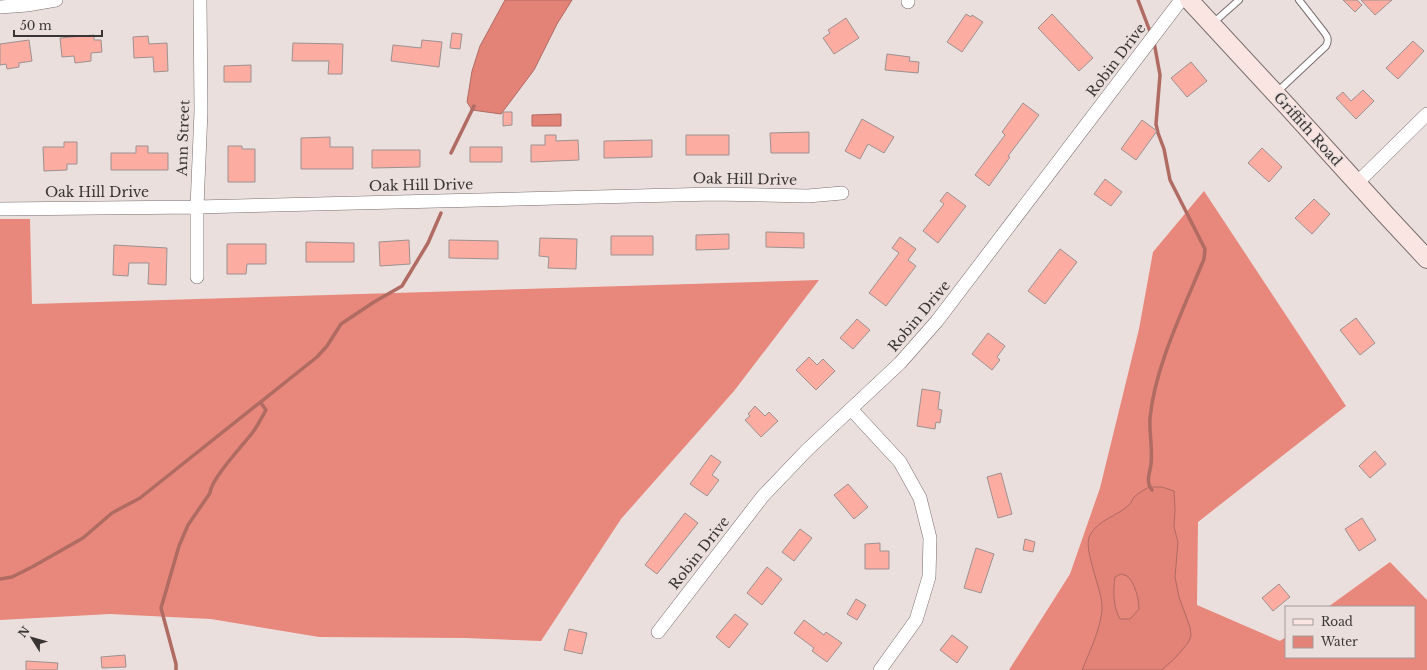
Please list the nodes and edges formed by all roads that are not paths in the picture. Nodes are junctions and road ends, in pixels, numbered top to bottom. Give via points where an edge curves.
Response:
1 (56, 0) edge
2 (200, 0) edge
3 (1181, 0) edge
4 (1189, 0) edge
5 (1239, 0) edge
6 (1299, 0) edge
7 (0, 7) edge
8 (1211, 25) junction
9 (1276, 93) junction
10 (1427, 114) edge
11 (1357, 183) junction
12 (842, 193) dead end
13 (197, 207) junction
14 (0, 209) edge
15 (1427, 259) edge
16 (197, 277) dead end
17 (851, 409) junction
18 (658, 632) dead end
19 (880, 670) edge

1 - 7 street
2 - 13 street, Ann Street via 201,111
3 - 17 street, Robin Drive via 937,321 900,363
4 - 8 street, Griffith Road
5 - 8 lane
6 - 9 lane via 1329,41
8 - 9 street, Griffith Road
9 - 11 street, Griffith Road
10 - 11 street
11 - 15 street, Griffith Road
12 - 13 street, Oak Hill Drive via 808,196 714,194
13 - 14 street, Oak Hill Drive
13 - 16 street, Ann Street
17 - 18 street, Robin Drive via 763,496
17 - 19 street via 900,462 920,498 930,538 929,577 916,620

